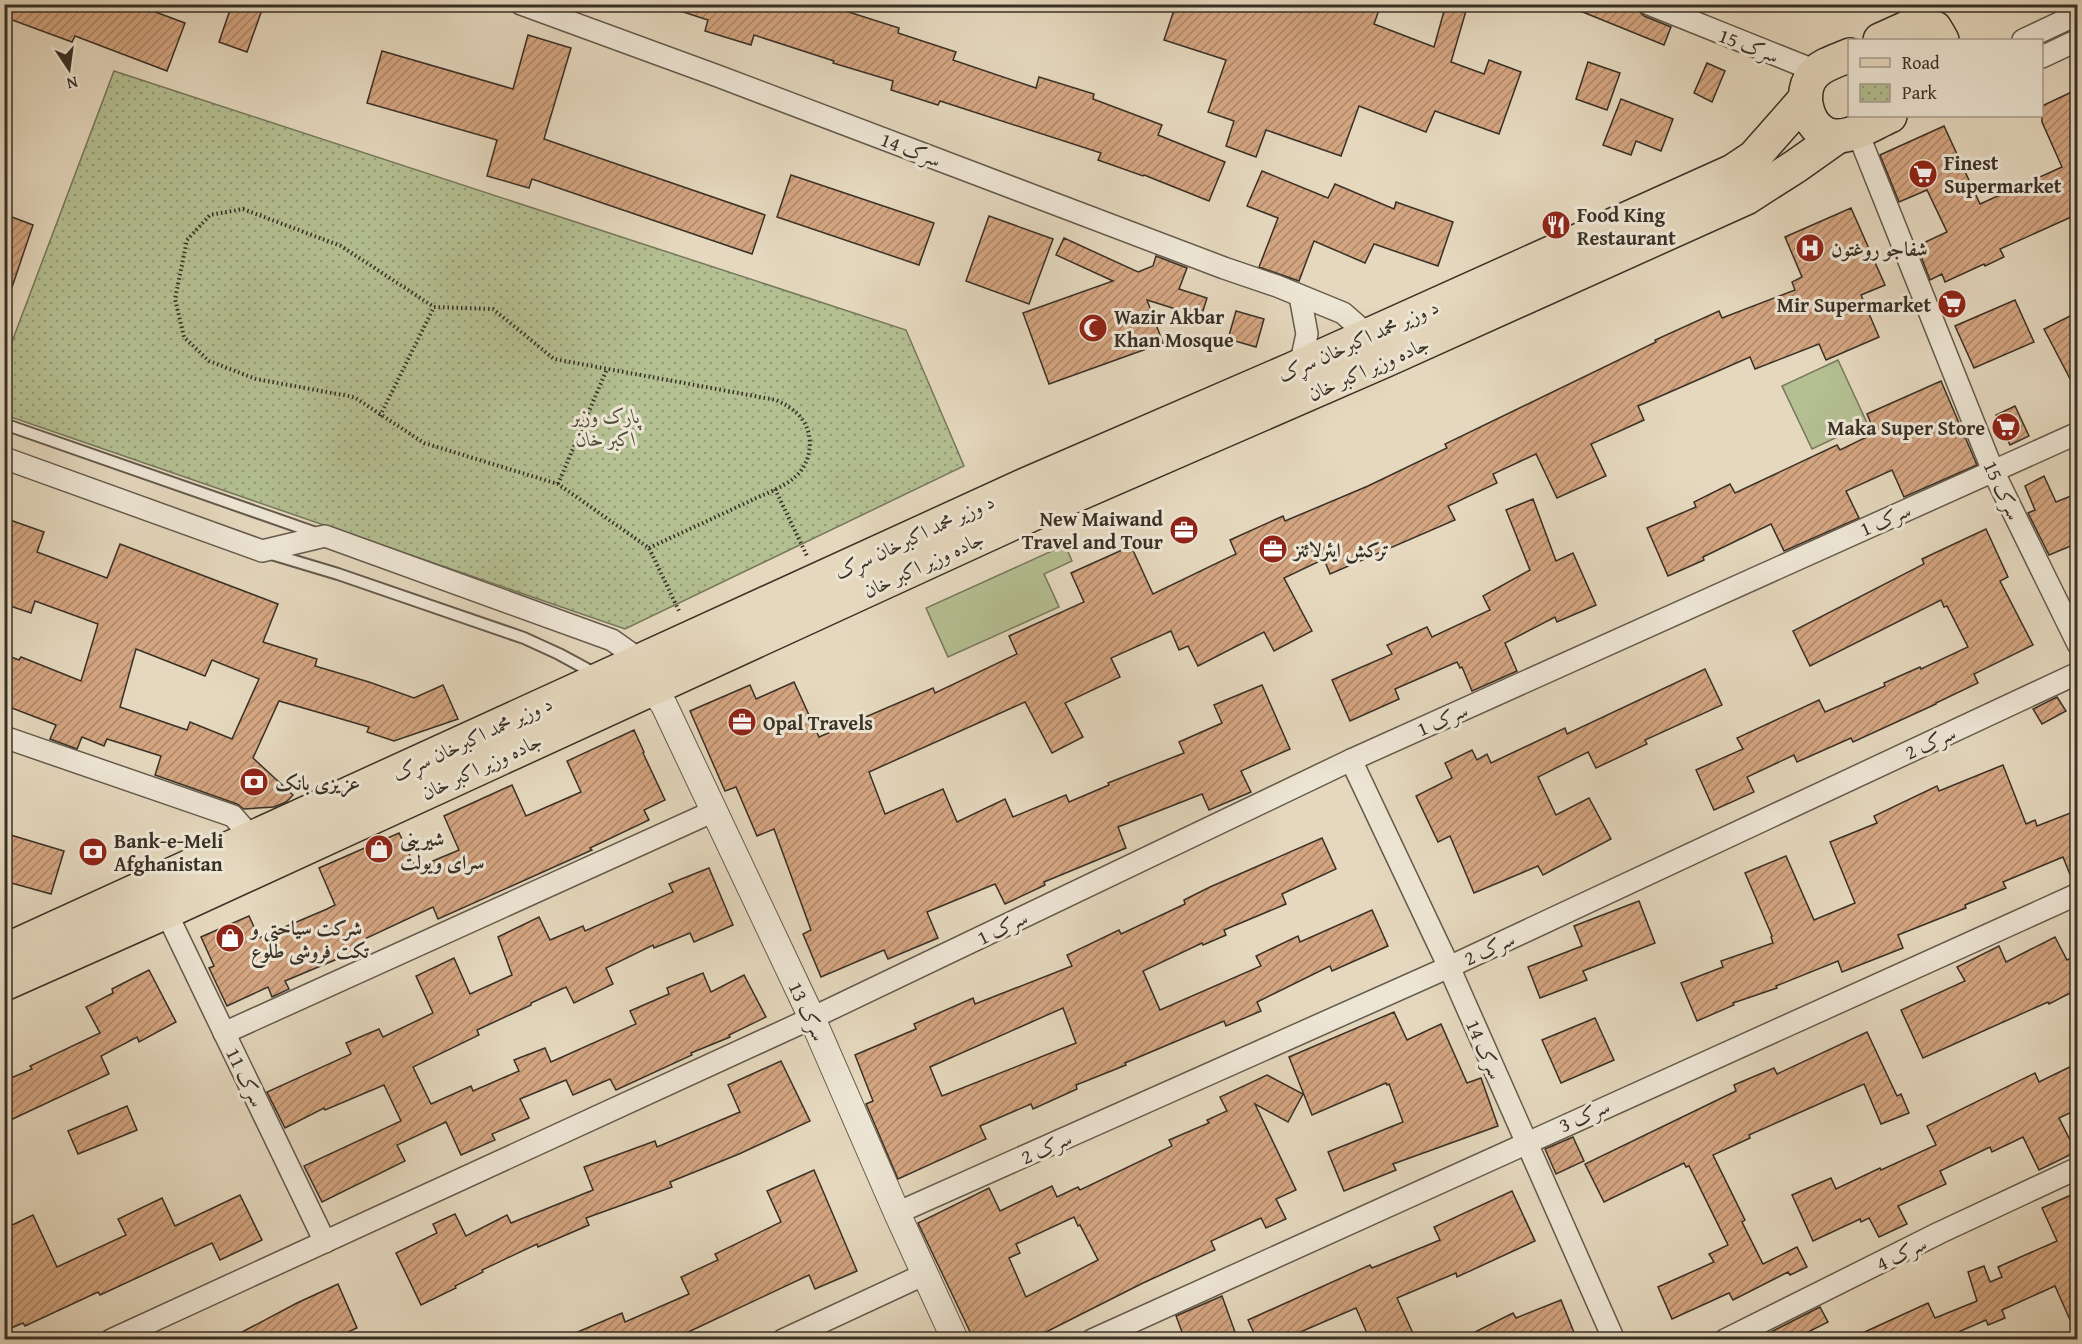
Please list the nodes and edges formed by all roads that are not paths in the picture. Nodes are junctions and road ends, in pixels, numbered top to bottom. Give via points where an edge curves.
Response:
1 (521, 4) edge
2 (1649, 4) edge
3 (1944, 4) edge
4 (2078, 14) edge
5 (1913, 15) edge
6 (1881, 39) edge
7 (1943, 39) edge
8 (1944, 39) edge
9 (2025, 39) edge
10 (2078, 40) edge
11 (1848, 56) edge
12 (2043, 57) edge
13 (1810, 85) junction
14 (1888, 117) edge
15 (1847, 134) junction
16 (1299, 296) junction
17 (1368, 336) junction
18 (1300, 366) junction
19 (4, 424) edge
20 (2078, 433) edge
21 (4, 458) edge
22 (1993, 471) junction
23 (325, 536) junction
24 (262, 551) junction
25 (2078, 644) edge
26 (2078, 673) edge
27 (645, 675) junction
28 (607, 692) junction
29 (4, 737) edge
30 (1351, 760) junction
31 (714, 812) junction
32 (259, 851) junction
33 (2078, 894) edge
34 (166, 912) junction
35 (4, 951) edge
36 (1449, 967) junction
37 (4, 984) edge
38 (812, 1018) junction
39 (224, 1033) junction
40 (1527, 1142) junction
41 (2078, 1168) edge
42 (897, 1213) junction
43 (325, 1242) junction
44 (925, 1274) junction
45 (111, 1340) edge
46 (783, 1340) edge
47 (955, 1340) edge
48 (1092, 1340) edge
49 (1614, 1340) edge
50 (1725, 1340) edge

1 - 16 street, سرک 14
2 - 13 street, سرک 15
3 - 8 main road
4 - 9 street
5 - 6 main road
5 - 7 main road via 1921,24 1935,28
10 - 12 street
11 - 13 main road
13 - 15 main road via 1808,114 1816,126 1829,135
13 - 17 main road, د وزیر محمد اکبرخان سړک via 1754,157 1733,171
14 - 15 main road, جاده وزیر اکبر خان
15 - 22 street, سرک 15
15 - 27 main road, جاده وزیر اکبر خان via 1746,198 1037,512
16 - 17 street, سرک 14 via 1343,313
16 - 18 street via 1306,334
17 - 18 main road, د وزیر محمد اکبرخان سړک
18 - 27 main road, د وزیر محمد اکبرخان سړک via 1025,485 691,638
19 - 23 lane
20 - 22 street, سرک 1
21 - 24 street
22 - 25 street, سرک 15
22 - 30 street, سرک 1
23 - 24 street
23 - 27 street via 612,640 629,651
24 - 28 lane via 525,638 591,670
26 - 36 street, سرک 2
27 - 28 main road, د وزیر محمد اکبرخان سړک
27 - 31 street, سرک 13 via 664,705
28 - 32 main road, د وزیر محمد اکبرخان سړک
29 - 32 street via 232,816
30 - 36 street, سرک 14
30 - 38 street, سرک 1
31 - 38 street, سرک 13
31 - 39 street
32 - 34 main road
32 - 35 main road, د وزیر محمد اکبرخان سړک
33 - 40 street, سرک 3
34 - 37 main road
34 - 39 street, سرک 11
36 - 40 street, سرک 14
36 - 42 street, سرک 2
38 - 42 street, سرک 13
38 - 43 street, سرک 1
39 - 43 street, سرک 11
40 - 48 street, سرک 3
40 - 49 street, سرک 14
41 - 50 street, سرک 4
42 - 44 street, سرک 13
43 - 45 street, سرک 1
44 - 46 street
44 - 47 street, سرک 13

